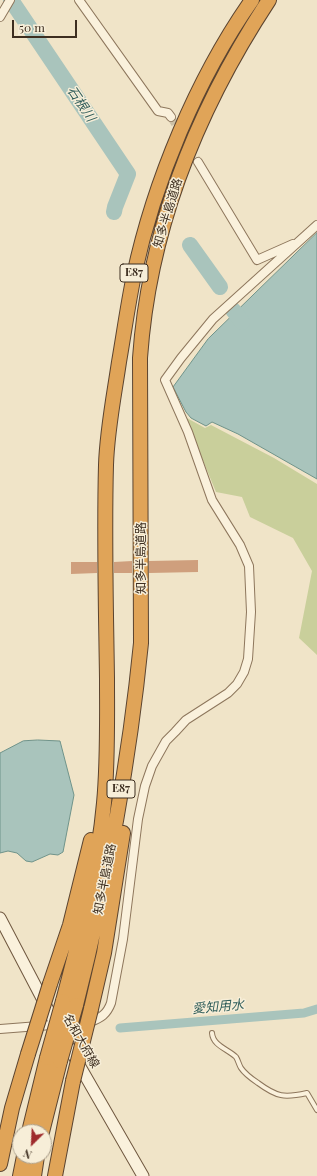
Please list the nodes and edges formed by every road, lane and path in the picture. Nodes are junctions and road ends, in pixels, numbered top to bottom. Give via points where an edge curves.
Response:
1 (79, 0) edge
2 (252, 0) edge
3 (268, 0) edge
4 (9, 2) edge
5 (0, 17) edge
6 (171, 118) tunnel mouth
7 (198, 162) tunnel mouth
8 (317, 225) edge
9 (296, 244) junction
10 (125, 763) junction
11 (106, 777) junction
12 (0, 918) edge
13 (69, 1003) junction
14 (56, 1024) junction
15 (0, 1029) edge
16 (212, 1033) dead end
17 (53, 1060) junction
18 (317, 1110) edge
19 (32, 1124) edge
20 (43, 1124) edge
21 (0, 1164) edge
22 (22, 1164) edge
23 (36, 1164) edge
24 (20, 1176) edge
25 (34, 1176) edge
26 (55, 1176) edge
27 (143, 1176) edge

1 - 6 street via 158,111 168,113
2 - 11 highway, 知多半島道路 / E87 via 213,64 187,115 153,206 128,304 106,464
3 - 10 highway, 知多半島道路 / E87 via 226,70 201,121 179,175 151,278 140,358 141,643
4 - 5 street
7 - 9 street via 257,260
8 - 9 street
9 - 14 street via 213,319 165,380 188,432 212,500 240,545 249,566 251,612 248,659 237,684 179,728 166,741 152,766 138,819 123,939 108,1011 100,1019 90,1022
10 - 13 highway, 知多半島道路 / E87 via 92,942
10 - 26 highway, bridge via 126,812 116,884 104,953
11 - 13 highway, 知多半島道路 / E87 via 96,863 78,945
11 - 21 highway, bridge via 70,925 12,1108
12 - 14 main road, 名和大府線
13 - 17 highway, 知多半島道路 / E87, bridge
14 - 15 street
14 - 27 main road, 名和大府線
16 - 18 lane via 215,1041 235,1057 242,1069 255,1081 280,1096 307,1093
17 - 19 highway, 知多半島道路 / E87
17 - 20 highway, 知多半島道路 / E87
22 - 24 highway
23 - 25 highway

